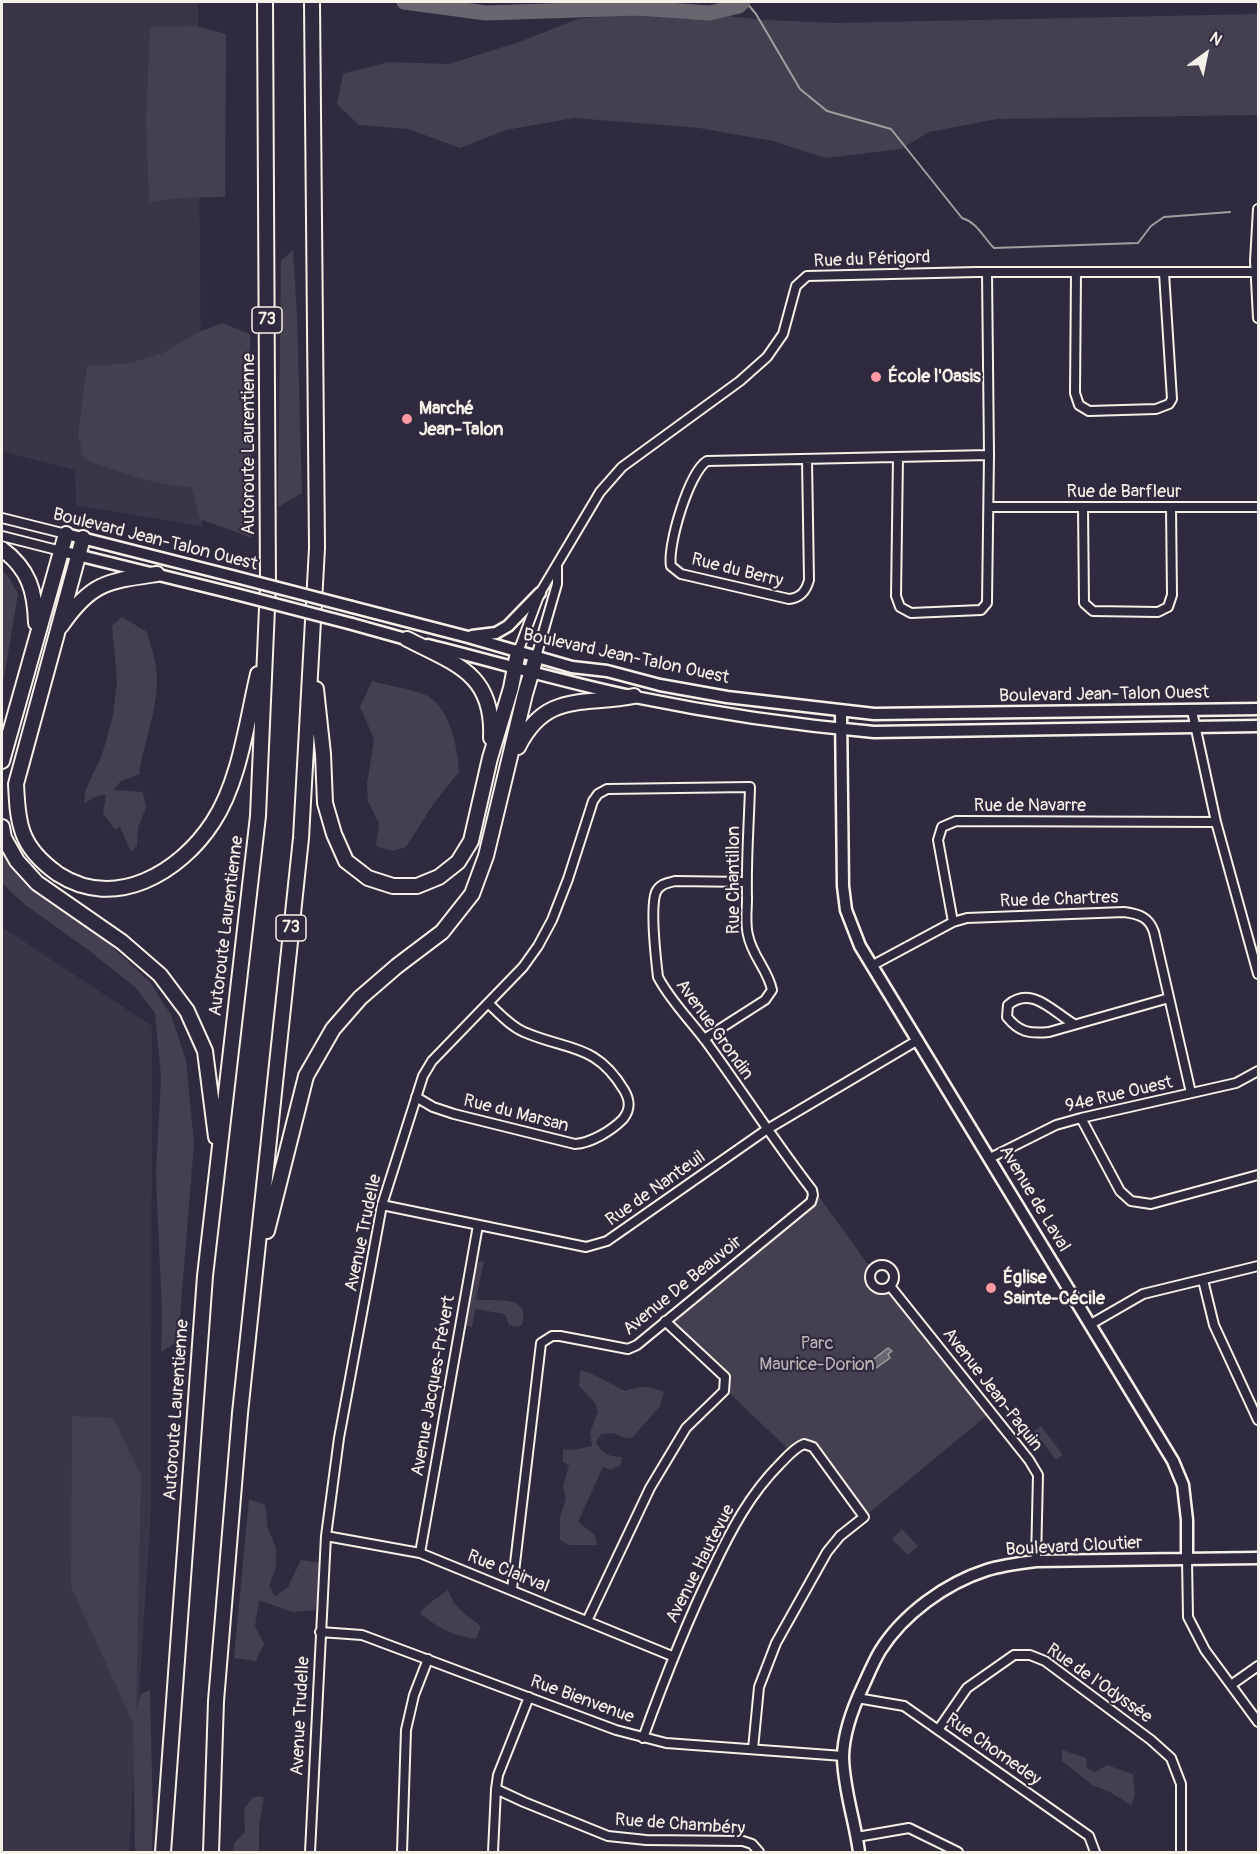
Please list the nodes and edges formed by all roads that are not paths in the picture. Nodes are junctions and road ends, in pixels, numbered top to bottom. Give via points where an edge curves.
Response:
1 (265, 2) edge
2 (312, 2) edge
3 (1258, 209) edge
4 (987, 272) junction
5 (1076, 272) junction
6 (1257, 272) edge
7 (1164, 273) junction
8 (1258, 318) edge
9 (989, 455) junction
10 (898, 457) junction
11 (807, 460) junction
12 (989, 507) junction
13 (1083, 507) junction
14 (1171, 507) junction
15 (1258, 507) edge
16 (2, 518) edge
17 (66, 534) junction
18 (2, 536) edge
19 (83, 538) junction
20 (2, 549) edge
21 (61, 550) junction
22 (77, 554) junction
23 (558, 565) junction
24 (157, 574) junction
25 (540, 593) junction
26 (36, 634) junction
27 (55, 635) junction
28 (468, 636) junction
29 (266, 639) junction
30 (406, 639) junction
31 (311, 651) junction
32 (519, 652) junction
33 (536, 657) junction
34 (515, 667) junction
35 (531, 671) junction
36 (634, 696) junction
37 (1258, 709) edge
38 (841, 711) junction
39 (1192, 711) junction
40 (1258, 726) edge
41 (1196, 727) junction
42 (841, 729) junction
43 (490, 758) junction
44 (2, 761) edge
45 (506, 777) junction
46 (750, 787) joint
47 (1216, 822) junction
48 (2, 827) edge
49 (746, 882) junction
50 (953, 922) junction
51 (873, 965) junction
52 (1258, 975) edge
53 (1169, 998) junction
54 (488, 1003) junction
55 (1074, 1024) junction
56 (704, 1039) junction
57 (918, 1040) junction
58 (1258, 1071) edge
59 (1191, 1093) junction
60 (416, 1097) junction
61 (1081, 1118) junction
62 (766, 1130) junction
63 (990, 1158) junction
64 (218, 1160) junction
65 (1258, 1175) edge
66 (382, 1205) junction
67 (478, 1225) junction
68 (1258, 1266) edge
69 (255, 1280) junction
70 (1203, 1280) junction
71 (890, 1286) dead end
72 (665, 1321) junction
73 (1090, 1324) junction
74 (1258, 1420) edge
75 (326, 1536) junction
76 (420, 1553) junction
77 (1258, 1558) edge
78 (1187, 1559) junction
79 (1036, 1561) junction
80 (512, 1589) junction
81 (587, 1622) junction
82 (320, 1632) junction
83 (672, 1656) junction
84 (428, 1659) junction
85 (1258, 1666) edge
86 (1231, 1685) junction
87 (529, 1696) junction
88 (857, 1698) junction
89 (1258, 1722) edge
90 (938, 1730) junction
91 (643, 1738) junction
92 (753, 1749) junction
93 (843, 1756) junction
94 (496, 1789) junction
95 (857, 1838) junction
96 (163, 1852) edge
97 (211, 1852) edge
98 (310, 1852) edge
99 (402, 1852) edge
100 (493, 1852) edge
101 (759, 1852) edge
102 (859, 1852) edge
103 (958, 1852) edge
104 (1095, 1852) edge
105 (1181, 1852) edge

1 - 29 highway, Autoroute Laurentienne / 73
2 - 31 highway, 73 via 317,548
3 - 6 street
4 - 5 street, Rue du Périgord
4 - 9 street
4 - 23 street, Rue du Périgord via 807,276 796,286 783,333 767,357 622,466 600,492
5 - 7 street, Rue du Périgord
5 - 7 street via 1075,393 1079,405 1089,411 1156,409 1170,404
6 - 7 street, Rue du Périgord
6 - 8 street
9 - 10 street, Rue du Berry
9 - 12 street
10 - 11 street, Rue du Berry
10 - 12 street via 896,596 904,612 985,608
11 - 11 street, Rue du Berry via 714,460 701,464 684,501 670,553 671,566 681,574 789,599 802,595 809,580
12 - 13 street, Rue de Barfleur
13 - 14 street, Rue de Barfleur
13 - 14 street via 1084,603 1093,611 1158,612 1168,608 1172,595
14 - 15 street, Rue de Barfleur
16 - 17 street, Boulevard Jean-Talon Ouest
17 - 19 street, Boulevard Jean-Talon Ouest
17 - 21 highway
18 - 21 street, Boulevard Jean-Talon Ouest
19 - 22 highway
19 - 28 street, Boulevard Jean-Talon Ouest, bridge
20 - 26 highway via 14,558 33,591
21 - 22 street, Boulevard Jean-Talon Ouest
21 - 26 highway
22 - 24 street, Boulevard Jean-Talon Ouest
22 - 27 highway
23 - 25 street, Rue du Périgord
23 - 33 street, Rue du Périgord via 557,584
24 - 27 highway via 101,585 72,610
24 - 30 street, Boulevard Jean-Talon Ouest, bridge
25 - 28 street via 508,626 496,633
25 - 32 street, Rue du Périgord
26 - 44 highway
27 - 29 highway via 16,784 23,834 35,854 68,880 90,888 122,889 169,868 213,822 235,770
28 - 32 street, Boulevard Jean-Talon Ouest
29 - 64 highway, Autoroute Laurentienne / 73 via 258,816
30 - 34 street, Boulevard Jean-Talon Ouest
30 - 43 highway via 455,663 484,691 491,711
31 - 43 highway via 325,803 345,861 368,878 393,886 417,886 439,877 458,862 471,841
31 - 69 highway, 73 via 301,838
32 - 33 street, Boulevard Jean-Talon Ouest
32 - 34 highway
33 - 35 highway
33 - 38 street, Boulevard Jean-Talon Ouest via 727,697
34 - 35 street, Boulevard Jean-Talon Ouest
34 - 43 highway
35 - 36 street, Boulevard Jean-Talon Ouest
35 - 45 highway
36 - 42 street, Boulevard Jean-Talon Ouest
36 - 45 highway via 591,699 556,707 527,729
37 - 39 street, Boulevard Jean-Talon Ouest
38 - 39 street, Boulevard Jean-Talon Ouest via 874,714
38 - 42 street, Avenue de Laval
39 - 41 street
40 - 41 street, Boulevard Jean-Talon Ouest
41 - 42 street, Boulevard Jean-Talon Ouest via 874,732
41 - 47 street
42 - 51 street, Avenue de Laval via 846,910 860,946
45 - 69 highway via 472,894 442,932 360,998 333,1029 306,1076
46 - 49 street, Rue Chantillon
46 - 54 street, Avenue Trudelle via 618,788 598,794 552,920 523,967
47 - 50 street, Rue de Navarre via 948,823 942,827 939,840
47 - 52 street
48 - 64 highway via 17,861 37,883 122,942 160,975 187,1011 205,1051
49 - 56 street, Rue Chantillon via 750,947 772,990 765,1000
49 - 56 street, Avenue Grondin via 675,881 665,883 656,893 658,977
50 - 51 street, Rue de Chartres
50 - 53 street, Rue de Chartres via 967,918 1136,914 1151,922
51 - 57 street, Avenue de Laval
53 - 55 street
53 - 59 street, Rue de Chartres
54 - 60 street, Avenue Trudelle via 432,1061
54 - 60 street, Rue du Marsan via 523,1032 580,1049 608,1066 628,1097 630,1105 624,1117 592,1140 574,1144 454,1114
55 - 55 street via 1049,1032 1023,1032 1007,1017 1008,1005 1014,1000 1034,998
56 - 62 street, Avenue Grondin
57 - 62 street, Rue de Nanteuil
57 - 63 street, Avenue de Laval
58 - 59 street, 94e Rue Ouest via 1236,1083
59 - 61 street, 94e Rue Ouest
60 - 66 street, Avenue Trudelle
61 - 63 street, 94e Rue Ouest via 1056,1125
61 - 65 street via 1120,1191 1131,1201 1150,1204
62 - 67 street, Rue de Nanteuil via 607,1242 586,1247
62 - 72 street, Avenue De Beauvoir via 812,1190 812,1202
63 - 73 street, Avenue de Laval
64 - 96 highway, Autoroute Laurentienne / 73 via 205,1276
66 - 67 street, Rue de Nanteuil
66 - 75 street, Avenue Trudelle via 339,1438
67 - 76 street, Avenue Jacques-Prévert
68 - 70 street
69 - 97 highway, 73 via 216,1701
70 - 73 street via 1143,1294
70 - 74 street via 1214,1325
71 - 79 street, Avenue Jean-Paquin via 1038,1475
72 - 80 street, Avenue De Beauvoir via 638,1346 628,1349 560,1336 541,1343
72 - 81 street via 725,1377 724,1392 686,1428 650,1488
73 - 78 street, Avenue de Laval via 1173,1461 1183,1485
75 - 76 street, Rue Clairval
75 - 82 street, Avenue Trudelle
76 - 80 street, Rue Clairval
77 - 78 street, Boulevard Cloutier
78 - 79 street, Boulevard Cloutier
78 - 86 street, Avenue de Laval via 1188,1617 1205,1650
79 - 88 street, Boulevard Cloutier via 988,1569 930,1599 880,1651
80 - 81 street, Rue Clairval
81 - 83 street, Rue Clairval
82 - 84 street, Rue Bienvenue via 362,1635
82 - 98 street, Avenue Trudelle
83 - 91 street, Avenue Hautevue
83 - 92 street, Avenue Hautevue via 736,1521 765,1479 799,1446 813,1447 864,1517 826,1552 776,1643 759,1687
84 - 87 street, Rue Bienvenue
84 - 99 street via 406,1730
85 - 86 street
86 - 89 street, Avenue de Laval
87 - 91 street, Rue Bienvenue
87 - 94 street
88 - 90 street, Rue Chomedey via 904,1706
88 - 93 street, Boulevard Cloutier
90 - 104 street, Rue Chomedey via 1089,1836
90 - 105 street, Rue de l'Odyssée via 967,1688 1014,1655 1030,1654 1046,1661 1171,1758 1181,1784
91 - 92 street, Rue Bienvenue
92 - 93 street, Rue Bienvenue
93 - 95 street, Boulevard Cloutier via 847,1798
94 - 100 street
94 - 101 street, Rue de Chambéry via 608,1836 743,1841
95 - 102 street, Boulevard Cloutier
95 - 103 street via 909,1828

